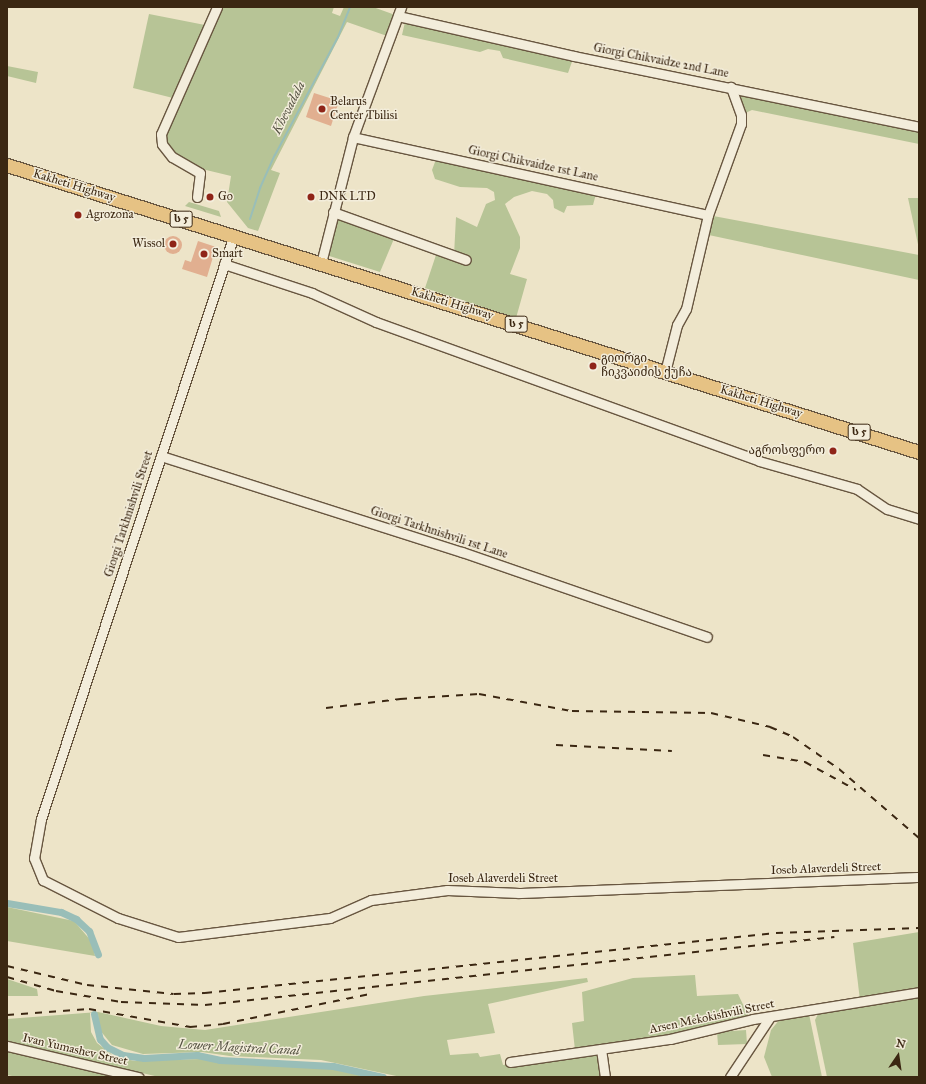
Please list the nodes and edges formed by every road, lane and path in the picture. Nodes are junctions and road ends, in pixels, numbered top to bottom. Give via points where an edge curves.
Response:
1 (217, 7) edge
2 (400, 11) edge
3 (731, 87) junction
4 (919, 127) edge
5 (353, 137) junction
6 (7, 165) edge
7 (197, 197) dead end
8 (333, 212) junction
9 (708, 215) junction
10 (234, 236) junction
11 (466, 260) dead end
12 (321, 263) junction
13 (224, 264) junction
14 (665, 372) junction
15 (919, 452) edge
16 (161, 456) junction
17 (919, 519) edge
18 (707, 637) dead end
19 (48, 800) joint
20 (919, 877) edge
21 (919, 992) edge
22 (770, 1017) junction
23 (7, 1046) edge
24 (601, 1049) junction
25 (510, 1062) dead end
26 (138, 1077) edge
27 (605, 1077) edge
28 (730, 1077) edge

1 - 7 street via 161,134 162,144 172,157 200,174
2 - 3 street, Giorgi Chikvaidze 2nd Lane via 574,56
2 - 5 street
3 - 4 street, Giorgi Chikvaidze 2nd Lane
3 - 9 street via 741,115 741,124
5 - 8 street
5 - 9 street, Giorgi Chikvaidze 1st Lane
6 - 10 highway, Kakheti Highway / ს 5
8 - 11 street
8 - 12 street
9 - 14 street via 686,309 677,325
10 - 12 highway, Kakheti Highway / ს 5
10 - 13 street, Giorgi Tarkhnishvili Street
12 - 14 highway, Kakheti Highway / ს 5
13 - 16 street, Giorgi Tarkhnishvili Street
13 - 17 street via 312,293 376,322 759,461 857,488 887,509
14 - 15 highway, Kakheti Highway / ს 5
16 - 18 street, Giorgi Tarkhnishvili 1st Lane via 462,552
16 - 19 street, Giorgi Tarkhnishvili Street
19 - 20 street, Ioseb Alaverdeli Street via 41,819 34,858 43,880 118,918 178,937 330,918 370,900 447,890 519,893
21 - 22 street, Arsen Mekokishvili Street
22 - 24 street, Arsen Mekokishvili Street via 670,1039
22 - 28 street
23 - 26 street, Ivan Yumashev Street
24 - 25 street, Arsen Mekokishvili Street
24 - 27 street

